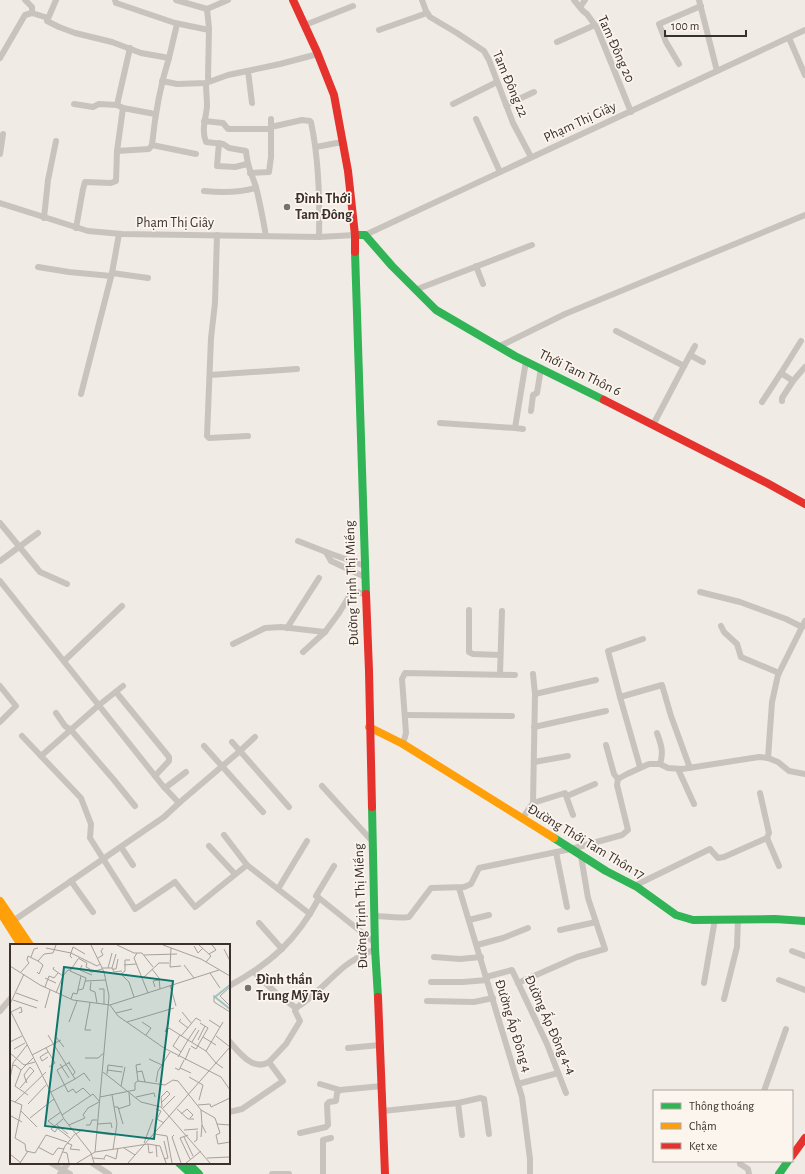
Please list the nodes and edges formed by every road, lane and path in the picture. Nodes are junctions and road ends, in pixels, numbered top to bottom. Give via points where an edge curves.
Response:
1 (25, 0) edge
2 (56, 0) edge
3 (115, 0) edge
4 (176, 0) edge
5 (228, 0) edge
6 (293, 0) edge
7 (422, 0) edge
8 (574, 0) edge
9 (585, 0) edge
10 (700, 3) edge
11 (353, 6) dead end
12 (580, 7) junction
13 (207, 9) junction
14 (32, 13) junction
15 (427, 13) junction
16 (48, 18) junction
17 (178, 24) junction
18 (595, 24) junction
19 (305, 25) junction
20 (209, 30) junction
21 (379, 30) dead end
22 (805, 30) edge
23 (789, 38) junction
24 (557, 42) dead end
25 (130, 48) junction
26 (318, 54) junction
27 (0, 58) edge
28 (169, 58) junction
29 (680, 64) dead end
30 (248, 71) junction
31 (716, 72) junction
32 (805, 75) edge
33 (162, 81) junction
34 (208, 82) junction
35 (497, 82) junction
36 (534, 92) dead end
37 (252, 103) dead end
38 (74, 104) dead end
39 (453, 104) dead end
40 (116, 105) junction
41 (506, 105) junction
42 (123, 108) junction
43 (631, 112) junction
44 (155, 114) junction
45 (271, 119) dead end
46 (476, 119) dead end
47 (204, 121) junction
48 (271, 128) junction
49 (3, 134) dead end
50 (56, 141) dead end
51 (342, 142) junction
52 (219, 143) junction
53 (152, 145) junction
54 (316, 147) junction
55 (117, 151) junction
56 (0, 154) edge
57 (196, 154) dead end
58 (531, 157) junction
59 (247, 164) junction
60 (500, 172) junction
61 (250, 173) junction
62 (256, 188) junction
63 (204, 192) dead end
64 (0, 204) edge
65 (805, 215) edge
66 (44, 218) junction
67 (76, 228) junction
68 (118, 234) junction
69 (217, 235) junction
70 (354, 235) junction
71 (365, 235) junction
72 (266, 236) junction
73 (319, 236) junction
74 (532, 245) dead end
75 (476, 266) junction
76 (38, 267) dead end
77 (111, 275) junction
78 (148, 278) dead end
79 (484, 284) dead end
80 (415, 290) junction
81 (616, 332) dead end
82 (801, 341) dead end
83 (500, 346) junction
84 (696, 346) dead end
85 (690, 355) junction
86 (526, 361) junction
87 (703, 362) dead end
88 (684, 366) junction
89 (805, 367) edge
90 (541, 368) junction
91 (297, 369) dead end
92 (210, 372) junction
93 (781, 373) junction
94 (793, 381) junction
95 (81, 394) dead end
96 (782, 401) dead end
97 (762, 402) dead end
98 (531, 411) dead end
99 (440, 423) dead end
100 (653, 425) junction
101 (515, 428) junction
102 (523, 429) dead end
103 (248, 436) dead end
104 (805, 504) edge
105 (0, 522) edge
106 (36, 534) dead end
107 (298, 541) dead end
108 (19, 547) junction
109 (326, 552) junction
110 (0, 561) edge
111 (364, 566) junction
112 (365, 577) junction
113 (319, 578) dead end
114 (0, 581) edge
115 (67, 584) dead end
116 (700, 592) dead end
117 (366, 595) junction
118 (122, 606) dead end
119 (469, 610) dead end
120 (502, 611) dead end
121 (804, 624) edge
122 (720, 626) dead end
123 (287, 628) junction
124 (325, 632) junction
125 (643, 639) dead end
126 (233, 644) dead end
127 (303, 652) dead end
128 (500, 655) junction
129 (64, 661) junction
130 (779, 673) junction
131 (500, 674) junction
132 (533, 674) dead end
133 (515, 675) dead end
134 (596, 680) dead end
135 (0, 686) edge
136 (123, 686) dead end
137 (116, 692) junction
138 (535, 694) junction
139 (620, 697) junction
140 (99, 705) junction
141 (606, 711) dead end
142 (56, 713) dead end
143 (405, 715) junction
144 (512, 716) dead end
145 (0, 722) edge
146 (370, 727) junction
147 (534, 727) junction
148 (71, 730) junction
149 (657, 733) dead end
150 (22, 736) dead end
151 (255, 737) dead end
152 (232, 742) dead end
153 (403, 744) junction
154 (606, 745) dead end
155 (204, 746) dead end
156 (240, 752) junction
157 (41, 756) junction
158 (568, 756) dead end
159 (768, 758) junction
160 (534, 762) junction
161 (660, 764) junction
162 (222, 766) junction
163 (640, 767) junction
164 (690, 768) junction
165 (678, 769) junction
166 (186, 772) dead end
167 (805, 774) edge
168 (156, 776) junction
169 (618, 779) junction
170 (595, 784) dead end
171 (322, 786) dead end
172 (165, 788) junction
173 (760, 793) dead end
174 (567, 796) junction
175 (180, 803) junction
176 (534, 803) junction
177 (694, 804) dead end
178 (135, 806) dead end
179 (289, 807) dead end
180 (263, 812) dead end
181 (573, 815) dead end
182 (522, 819) junction
183 (224, 835) dead end
184 (767, 838) junction
185 (306, 841) dead end
186 (372, 841) junction
187 (210, 846) dead end
188 (121, 847) junction
189 (571, 849) junction
190 (556, 852) junction
191 (581, 856) junction
192 (103, 860) junction
193 (133, 865) dead end
194 (247, 865) junction
195 (334, 866) dead end
196 (779, 866) dead end
197 (235, 874) junction
198 (71, 881) junction
199 (634, 886) junction
200 (459, 888) junction
201 (278, 889) junction
202 (319, 898) junction
203 (0, 901) edge
204 (567, 907) dead end
205 (0, 912) edge
206 (93, 912) dead end
207 (310, 914) junction
208 (374, 916) junction
209 (489, 916) dead end
210 (715, 919) junction
211 (738, 919) junction
212 (469, 920) junction
213 (14, 921) junction
214 (805, 921) edge
215 (596, 922) junction
216 (259, 923) dead end
217 (528, 928) dead end
218 (560, 930) dead end
219 (21, 944) edge
220 (29, 944) edge
221 (477, 945) junction
222 (375, 946) junction
223 (282, 949) junction
224 (792, 951) dead end
225 (805, 956) edge
226 (434, 957) dead end
227 (481, 957) junction
228 (254, 972) junction
229 (487, 978) junction
230 (779, 980) dead end
231 (431, 982) dead end
232 (518, 983) junction
233 (704, 983) dead end
234 (230, 985) edge
235 (805, 990) edge
236 (492, 998) junction
237 (10, 999) edge
238 (724, 999) dead end
239 (427, 1001) dead end
240 (296, 1008) junction
241 (0, 1011) edge
242 (786, 1029) dead end
243 (230, 1042) edge
244 (380, 1045) junction
245 (348, 1048) dead end
246 (269, 1062) junction
247 (558, 1073) junction
248 (320, 1084) dead end
249 (518, 1084) junction
250 (382, 1086) junction
251 (340, 1090) junction
252 (764, 1090) edge
253 (566, 1093) dead end
254 (458, 1103) junction
255 (383, 1111) junction
256 (230, 1112) edge
257 (300, 1133) dead end
258 (489, 1134) dead end
259 (462, 1135) dead end
260 (331, 1138) dead end
261 (805, 1138) edge
262 (793, 1155) edge
263 (740, 1162) edge
264 (787, 1162) edge
265 (52, 1164) edge
266 (67, 1164) edge
267 (94, 1164) edge
268 (180, 1164) edge
269 (189, 1164) edge
270 (61, 1172) edge
271 (70, 1174) edge
272 (109, 1174) edge
273 (191, 1174) edge
274 (199, 1174) edge
275 (272, 1174) edge
276 (289, 1174) edge
277 (323, 1174) edge
278 (385, 1174) edge
279 (530, 1174) edge
280 (749, 1174) edge
281 (778, 1174) edge

1 - 14 street via 32,7
2 - 16 street
3 - 17 street via 116,3
4 - 13 street
5 - 13 street
6 - 19 main road, Đường Trịnh Thị Miếng
7 - 15 street
8 - 12 street, Tam Đông 20
9 - 12 street
10 - 29 street via 659,24 666,42
10 - 31 street
11 - 19 street
12 - 18 street, Tam Đông 20
13 - 20 street
14 - 16 street
14 - 27 street via 22,19
15 - 21 street
15 - 35 street, Tam Đông 22 via 484,51
16 - 25 street via 47,21 75,33
17 - 20 street
17 - 28 street
18 - 24 street
18 - 43 street, Tam Đông 20
19 - 26 main road, Đường Trịnh Thị Miếng
20 - 34 street
22 - 23 street, Phạm Thị Giây
23 - 31 street, Phạm Thị Giây
23 - 32 street
25 - 28 street via 141,53
25 - 40 street
26 - 30 street
26 - 51 main road, Đường Trịnh Thị Miếng via 334,95
28 - 33 street
30 - 34 street
30 - 37 street
31 - 43 street, Phạm Thị Giây
33 - 34 street via 177,84
33 - 44 street
34 - 47 street
35 - 39 street
35 - 41 street, Tam Đông 22
36 - 41 street
38 - 40 street via 93,107
40 - 42 street
41 - 58 street, Tam Đông 22
42 - 44 street
42 - 55 street
43 - 58 street, Phạm Thị Giây
44 - 53 street
45 - 48 street
46 - 60 street
47 - 48 street via 223,123 228,129
47 - 52 street via 203,135 206,142
48 - 54 street via 302,120 310,121
48 - 61 street via 269,172
49 - 56 street
50 - 66 street
51 - 54 street
51 - 70 main road, Đường Trịnh Thị Miếng
52 - 59 street via 246,151
52 - 59 street via 218,166 235,167
53 - 55 street via 149,149
53 - 57 street
54 - 73 street via 320,204
55 - 67 street via 116,181 86,182 82,189
58 - 60 street, Phạm Thị Giây
59 - 61 street
60 - 71 street, Phạm Thị Giây
61 - 62 street
62 - 63 street via 229,193
62 - 72 street
64 - 66 street, Phạm Thị Giây
65 - 83 street via 565,314
66 - 67 street, Phạm Thị Giây
67 - 68 street, Phạm Thị Giây
68 - 69 street, Phạm Thị Giây
68 - 77 street
69 - 72 street, Phạm Thị Giây
69 - 92 street
70 - 71 main road
70 - 73 street, Phạm Thị Giây
70 - 111 main road, Đường Trịnh Thị Miếng
71 - 80 main road, Thới Tam Thôn 6
72 - 73 street, Phạm Thị Giây
74 - 75 street
75 - 79 street
75 - 80 street
76 - 77 street
77 - 78 street
77 - 95 street
80 - 83 main road, Thới Tam Thôn 6 via 436,310
81 - 88 street
82 - 93 street
83 - 86 main road, Thới Tam Thôn 6
84 - 85 street
85 - 87 street
85 - 88 street
86 - 90 main road, Thới Tam Thôn 6
86 - 101 street
88 - 100 street
89 - 94 street
90 - 98 street via 538,391 533,395
90 - 100 main road, Thới Tam Thôn 6
91 - 92 street
92 - 103 street via 207,437
93 - 94 street
93 - 97 street
94 - 96 street
99 - 101 street
100 - 104 main road, Thới Tam Thôn 6
101 - 102 street
105 - 108 street
106 - 108 street
107 - 109 street
108 - 110 street
108 - 115 street via 40,572
109 - 111 street
109 - 112 street via 331,561
111 - 112 main road, Đường Trịnh Thị Miếng
112 - 117 main road, Đường Trịnh Thị Miếng
113 - 123 street
114 - 129 street
116 - 121 street via 740,602
117 - 124 street via 353,590
117 - 146 main road, Đường Trịnh Thị Miếng
118 - 129 street
119 - 128 street via 469,652
120 - 128 street
121 - 130 street
122 - 130 street via 737,644 741,657
123 - 124 street
123 - 126 street via 265,628
124 - 127 street
125 - 139 street via 608,651
128 - 131 street
129 - 140 street
130 - 159 street via 772,702
131 - 133 street
131 - 143 street via 405,673 402,679
132 - 138 street
134 - 138 street
135 - 145 street via 16,706
136 - 137 street
137 - 140 street
137 - 168 street via 169,757 169,761
138 - 147 street
139 - 163 street
139 - 164 street via 662,685
140 - 148 street
140 - 168 street
141 - 147 street
142 - 148 street
143 - 144 street
143 - 153 street via 406,733
146 - 153 main road, Đường Thới Tam Thôn 17
146 - 186 main road, Đường Trịnh Thị Miếng
147 - 160 street
148 - 157 street
148 - 178 street
149 - 161 street via 662,748
150 - 157 street
151 - 156 street
152 - 156 street
153 - 182 main road, Đường Thới Tam Thôn 17
154 - 169 street via 614,774
155 - 162 street
156 - 162 street
156 - 179 street
157 - 192 street via 81,798 91,824 90,838
158 - 160 street
159 - 164 street via 759,757
159 - 167 street via 778,762 789,772
160 - 176 street
161 - 163 street
161 - 165 street
162 - 175 street
162 - 180 street
163 - 169 street
164 - 165 street
165 - 177 street
166 - 172 street
168 - 172 street
169 - 189 street via 617,785 628,830 622,835
170 - 174 street
171 - 186 street
172 - 175 street
173 - 184 street via 769,833
174 - 176 street via 565,793
174 - 181 street
175 - 188 street
176 - 182 street
182 - 189 main road, Đường Thới Tam Thôn 17
183 - 194 street
184 - 196 street
184 - 199 street via 724,857 718,858 710,849
185 - 201 street
186 - 208 main road, Đường Trịnh Thị Miếng
187 - 197 street
188 - 192 street
188 - 193 street
189 - 190 street
189 - 191 main road, Đường Thới Tam Thôn 17
190 - 200 street via 479,868 471,884
190 - 204 street
191 - 199 main road, Đường Thới Tam Thôn 17
191 - 215 street via 588,898
192 - 197 street via 135,909 175,882 195,907
192 - 198 street
194 - 197 street
194 - 201 street
195 - 202 street via 316,896
198 - 206 street
198 - 213 street
199 - 210 main road, Đường Thới Tam Thôn 17 via 676,915 693,920
200 - 208 street via 431,888 410,917
200 - 212 street, Đường Ấp Đông 4
201 - 207 street
202 - 207 street
202 - 222 street
203 - 213 main road
205 - 219 main road
207 - 223 street
208 - 222 main road, Đường Trịnh Thị Miếng
209 - 212 street
210 - 211 main road, Đường Thới Tam Thôn 17
210 - 233 street
211 - 214 main road, Đường Thới Tam Thôn 17
211 - 238 street via 736,947
212 - 221 street, Đường Ấp Đông 4
213 - 220 main road
215 - 218 street
215 - 232 street via 605,949 577,957
216 - 223 street
217 - 221 street
221 - 227 street, Đường Ấp Đông 4
222 - 240 street via 346,965
222 - 244 main road, Đường Trịnh Thị Miếng
223 - 228 street
224 - 225 street
226 - 227 street
227 - 229 street, Đường Ấp Đông 4
228 - 234 street
228 - 240 street
229 - 231 street via 463,982
229 - 232 street, Đường Ấp Đông 4-4 via 512,970
229 - 236 street, Đường Ấp Đông 4
230 - 235 street
232 - 247 street, Đường Ấp Đông 4-4
236 - 239 street via 474,1002
236 - 249 street, Đường Ấp Đông 4
237 - 241 street
240 - 246 street via 300,1021 286,1044
242 - 252 street
243 - 246 street via 246,1059 259,1065
244 - 245 street
244 - 250 main road, Đường Trịnh Thị Miếng
246 - 256 street via 285,1080 242,1109
247 - 249 street
247 - 253 street, Đường Ấp Đông 4-4
248 - 251 street
249 - 279 street, Đường Ấp Đông 4 via 522,1097
250 - 251 street
250 - 255 main road, Đường Trịnh Thị Miếng
251 - 257 street via 336,1101 327,1104 328,1125
254 - 255 street
254 - 258 street via 484,1099
254 - 259 street
255 - 278 main road, Đường Trịnh Thị Miếng
260 - 277 street via 323,1140
261 - 262 main road
263 - 280 street via 748,1169
264 - 281 main road
265 - 270 street
266 - 270 street
267 - 272 street
268 - 273 main road
269 - 274 main road
270 - 271 street
275 - 276 street

